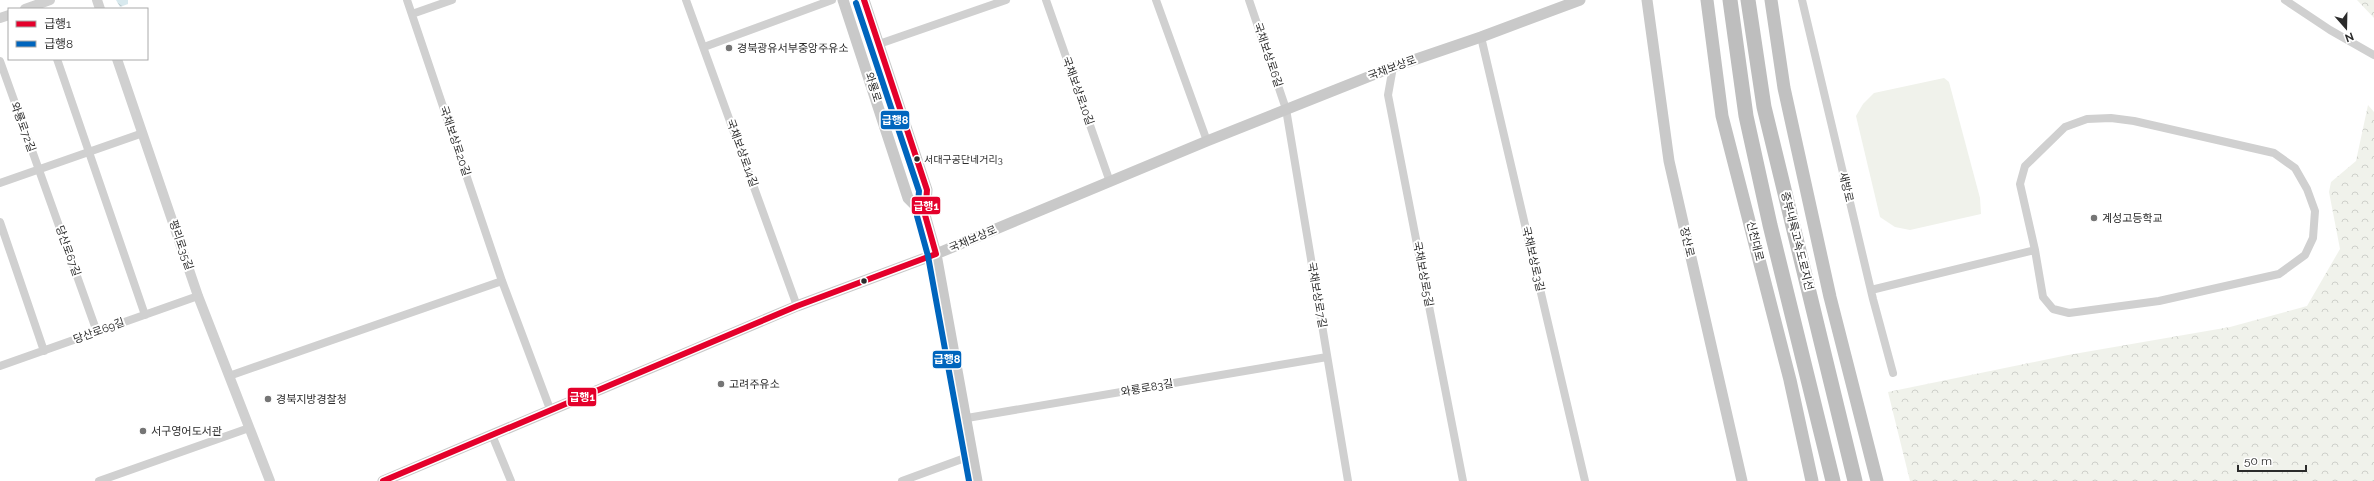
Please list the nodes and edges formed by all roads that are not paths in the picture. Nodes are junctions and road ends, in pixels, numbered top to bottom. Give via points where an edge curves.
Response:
1 (50, 0) edge
2 (407, 0) edge
3 (452, 0) edge
4 (686, 0) edge
5 (832, 0) edge
6 (843, 0) edge
7 (864, 0) edge
8 (1006, 0) edge
9 (1046, 0) edge
10 (1156, 0) edge
11 (1249, 0) edge
12 (1580, 0) edge
13 (1647, 0) edge
14 (1802, 0) edge
15 (2285, 0) edge
16 (1771, 2) edge
17 (1730, 3) edge
18 (1708, 4) edge
19 (1748, 4) edge
20 (38, 7) edge
21 (412, 14) junction
22 (1481, 37) junction
23 (879, 44) junction
24 (704, 47) junction
25 (2374, 55) edge
26 (56, 60) edge
27 (118, 60) edge
28 (0, 61) edge
29 (1393, 67) junction
30 (1286, 109) junction
31 (143, 133) junction
32 (1207, 141) junction
33 (90, 152) junction
34 (39, 170) junction
35 (1110, 182) junction
36 (0, 183) edge
37 (925, 215) junction
38 (0, 222) edge
39 (2035, 250) junction
40 (936, 254) junction
41 (502, 281) junction
42 (1871, 290) junction
43 (198, 296) junction
44 (797, 306) junction
45 (145, 315) junction
46 (97, 332) junction
47 (44, 351) junction
48 (1327, 357) junction
49 (0, 366) edge
50 (1892, 373) dead end
51 (229, 376) junction
52 (550, 409) junction
53 (966, 418) junction
54 (248, 428) junction
55 (492, 435) junction
56 (973, 455) junction
57 (389, 480) edge
58 (99, 481) edge
59 (270, 481) edge
60 (511, 481) edge
61 (902, 481) edge
62 (978, 481) edge
63 (1348, 481) edge
64 (1464, 481) edge
65 (1585, 481) edge
66 (1742, 481) edge
67 (1812, 481) edge
68 (1833, 481) edge
69 (1855, 481) edge
70 (1877, 481) edge

1 - 20 street
2 - 21 street, 국채보상로20길
3 - 21 street
4 - 24 street, 국채보상로14길
5 - 24 street
6 - 37 main road, 와룡로 via 908,198
7 - 23 main road, 와룡로
8 - 23 street
9 - 35 street, 국채보상로10길
10 - 32 street
11 - 30 street, 국채보상로6길
12 - 22 main road, 국채보상로
13 - 66 main road, 장산로 via 1668,161
14 - 42 street, 새방로
15 - 25 street
16 - 70 highway via 1784,88 1830,298
17 - 68 highway, 중부내륙고속도로지선 via 1746,116
18 - 67 highway, 신천대로 via 1722,116 1790,380
19 - 69 highway, 중부내륙고속도로지선 via 1764,107
21 - 41 street, 국채보상로20길
22 - 29 main road, 국채보상로
22 - 65 street, 국채보상로3길
23 - 37 main road, 와룡로 via 927,190
24 - 44 street, 국채보상로14길
26 - 33 street
27 - 31 street, 평리로35길
28 - 34 street, 와룡로72길
29 - 30 main road, 국채보상로
29 - 64 street, 국채보상로5길 via 1388,95
30 - 32 main road, 국채보상로
30 - 48 street, 국채보상로7길
31 - 33 street
31 - 43 street, 평리로35길
32 - 35 main road, 국채보상로
33 - 34 street
33 - 45 street
34 - 36 street
34 - 46 street, 당산로67길
35 - 40 main road, 국채보상로
37 - 40 main road, 와룡로
38 - 47 street
39 - 39 street via 2020,184 2025,166 2065,127 2087,119 2111,118 2134,121 2274,154 2295,168 2308,189 2315,211 2313,238 2305,255 2279,274 2159,301 2068,313 2053,309 2043,297
39 - 42 street
40 - 44 main road, 국채보상로
40 - 53 main road, 와룡로
41 - 51 street
41 - 52 street, 국채보상로20길
42 - 50 street, 새방로
43 - 45 street, 당산로69길
43 - 51 street, 평리로35길
44 - 52 main road, 국채보상로
45 - 46 street, 당산로69길
46 - 47 street, 당산로69길
47 - 49 street, 당산로69길
48 - 53 street, 와룡로83길
48 - 63 street, 국채보상로7길
51 - 54 street, 평리로35길
52 - 55 main road, 국채보상로
53 - 56 main road, 와룡로
54 - 58 street
54 - 59 street, 평리로35길
55 - 57 main road, 국채보상로
55 - 60 street
56 - 61 street
56 - 62 main road, 와룡로

